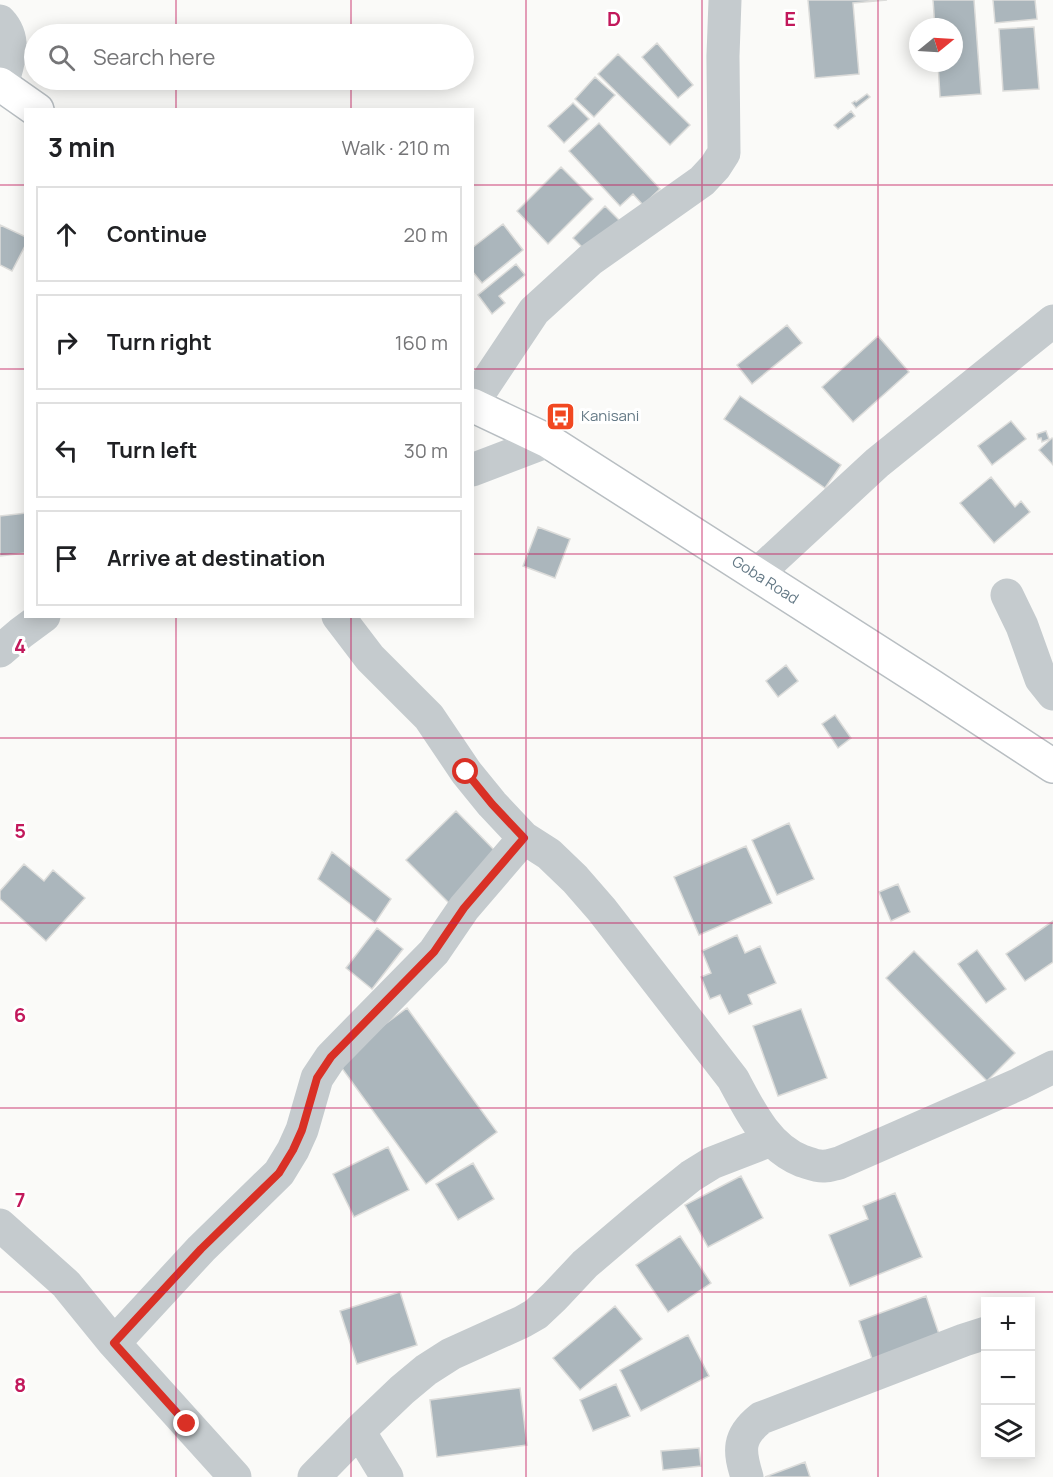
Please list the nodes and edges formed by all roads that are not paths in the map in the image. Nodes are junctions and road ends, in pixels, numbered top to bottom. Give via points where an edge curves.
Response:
1 (725, 0) edge
2 (0, 21) edge
3 (1, 84) edge
4 (34, 108) edge
5 (1053, 321) edge
6 (474, 402) edge
7 (474, 406) edge
8 (548, 441) junction
9 (474, 469) edge
10 (756, 575) junction
11 (1007, 595) dead end
12 (41, 618) edge
13 (340, 618) edge
14 (0, 651) edge
15 (1053, 694) edge
16 (1053, 766) edge
17 (524, 838) junction
18 (1053, 1067) edge
19 (771, 1140) junction
20 (0, 1225) edge
21 (981, 1335) edge
22 (114, 1343) junction
23 (359, 1431) junction
24 (235, 1477) edge
25 (314, 1477) edge
26 (387, 1477) edge
27 (747, 1477) edge

1 - 6 street via 724,153 720,160 702,181 590,260 534,311
2 - 3 street via 10,35 11,49
3 - 4 main road
5 - 10 street via 877,463
7 - 8 main road, Goba Road
8 - 9 street
8 - 10 main road, Goba Road
10 - 16 main road, Goba Road
11 - 15 street via 1041,679
12 - 14 street
13 - 17 street via 370,658 429,717 466,772
17 - 19 street via 549,854 609,918 733,1079
17 - 22 street via 464,908 434,952 331,1057 317,1078 302,1130 279,1173 201,1249
18 - 19 street via 824,1167 784,1151
19 - 23 street via 712,1163 691,1176 585,1264 536,1314 432,1366
20 - 22 street via 66,1284
21 - 27 street via 761,1418 747,1433 741,1448
22 - 24 street
23 - 25 street
23 - 26 street

